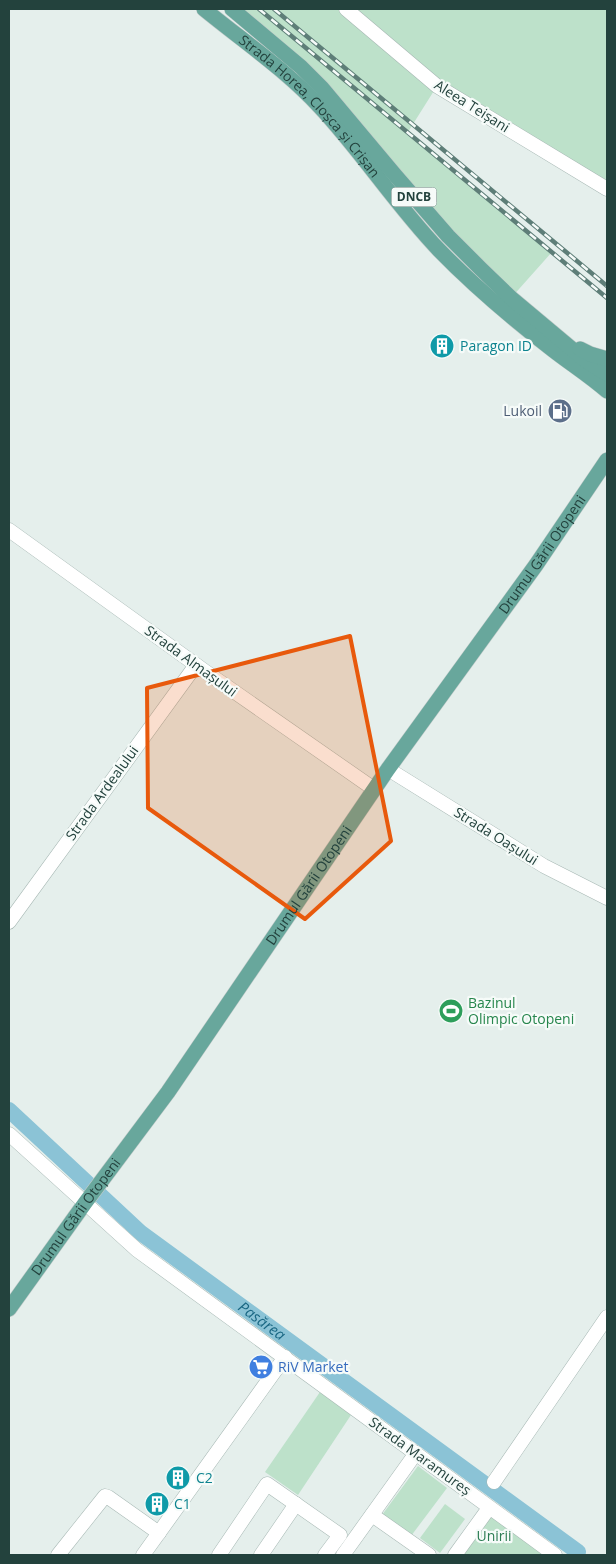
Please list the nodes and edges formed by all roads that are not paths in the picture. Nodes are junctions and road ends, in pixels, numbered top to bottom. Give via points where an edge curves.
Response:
1 (204, 9) edge
2 (232, 9) edge
3 (346, 9) edge
4 (607, 189) edge
5 (540, 322) junction
6 (607, 358) edge
7 (607, 374) edge
8 (607, 391) edge
9 (607, 460) edge
10 (9, 530) edge
11 (196, 665) junction
12 (388, 769) junction
13 (374, 789) junction
14 (607, 898) edge
15 (9, 922) edge
16 (9, 1134) edge
17 (85, 1203) junction
18 (9, 1309) edge
19 (607, 1318) edge
20 (285, 1357) junction
21 (416, 1454) junction
22 (494, 1482) dead end
23 (296, 1504) junction
24 (490, 1508) junction
25 (372, 1515) junction
26 (159, 1533) junction
27 (58, 1555) edge
28 (143, 1555) edge
29 (219, 1555) edge
30 (261, 1555) edge
31 (325, 1555) edge
32 (343, 1555) edge
33 (429, 1555) edge
34 (455, 1555) edge
35 (555, 1555) edge

1 - 8 main road, Strada Horea, Cloșca și Crișan / DNCB via 318,105 387,190 482,292
2 - 5 main road, Strada Horea, Cloșca și Crișan / DNCB via 322,88 448,236
3 - 4 street, Aleea Teișani via 437,86
5 - 6 main road via 581,350
5 - 7 main road, Strada Horea, Cloșca și Crișan / DNCB
9 - 12 main road, Drumul Gării Otopeni via 536,565
10 - 11 street, Strada Almașului
11 - 13 street, Strada Almașului
11 - 15 street, Strada Ardealului
12 - 13 main road, Drumul Gării Otopeni
12 - 14 street, Strada Oașului via 544,866
13 - 17 main road, Drumul Gării Otopeni via 168,1092
16 - 17 street, Strada Maramureș
17 - 18 main road, Drumul Gării Otopeni
17 - 20 street, Strada Maramureș via 137,1250
19 - 22 street
20 - 21 street, Strada Maramureș
20 - 26 street
21 - 24 street, Strada Maramureș
21 - 25 street
23 - 29 street via 267,1484
23 - 30 street
23 - 31 street via 340,1535
24 - 34 street
24 - 35 street, Strada Maramureș
25 - 32 street
25 - 33 street
26 - 27 street via 105,1496
26 - 28 street

